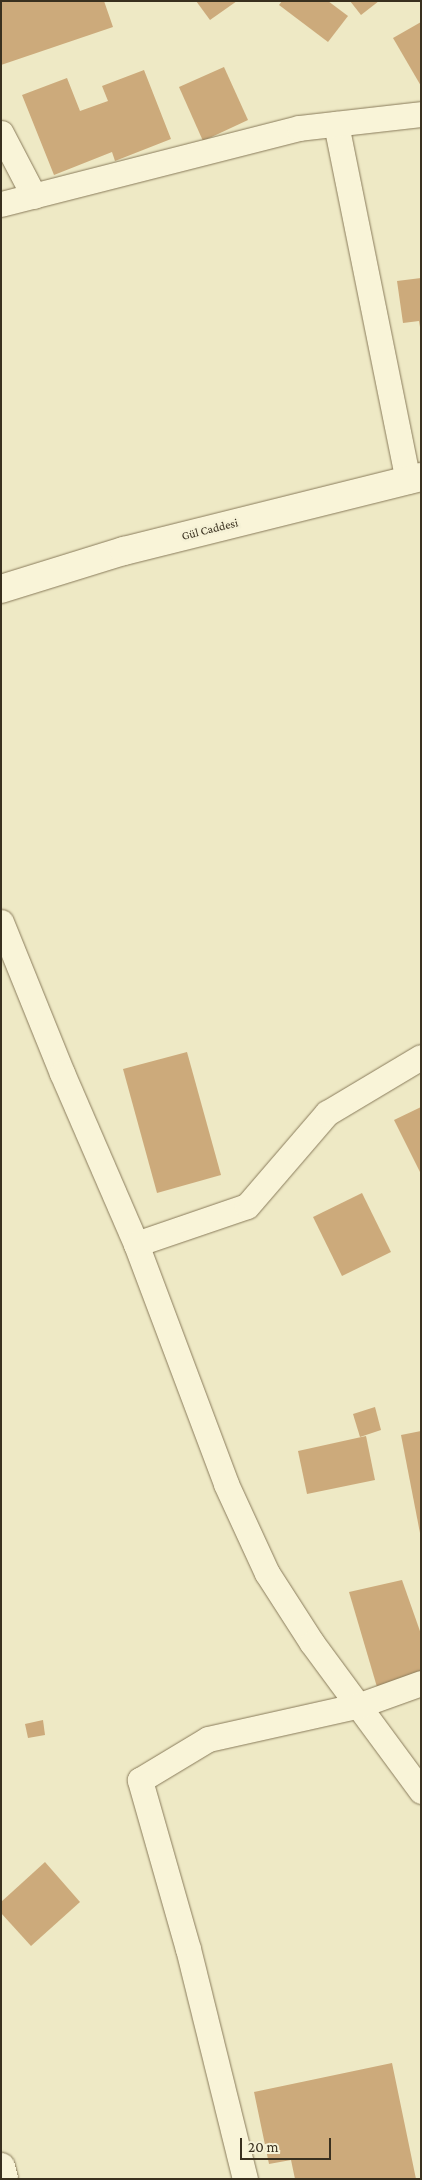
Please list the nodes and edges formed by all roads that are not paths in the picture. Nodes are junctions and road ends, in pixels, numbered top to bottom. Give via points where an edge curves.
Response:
1 (421, 114) edge
2 (336, 124) junction
3 (1, 133) edge
4 (34, 196) junction
5 (1, 204) edge
6 (414, 480) edge
7 (1, 588) edge
8 (1, 922) edge
9 (421, 1057) edge
10 (136, 1244) junction
11 (421, 1683) edge
12 (360, 1706) junction
13 (421, 1791) edge
14 (1, 2167) edge
15 (4, 2179) edge
16 (245, 2179) edge

1 - 2 street
2 - 4 street via 300,128
2 - 6 street
3 - 4 street
4 - 5 street
6 - 7 street, Gül Caddesi via 124,551
8 - 10 street
9 - 10 street via 328,1113 247,1206
10 - 12 street via 226,1484 267,1573 312,1643
11 - 12 street
12 - 13 street
12 - 16 street via 208,1739 140,1780 188,1949
14 - 15 street

